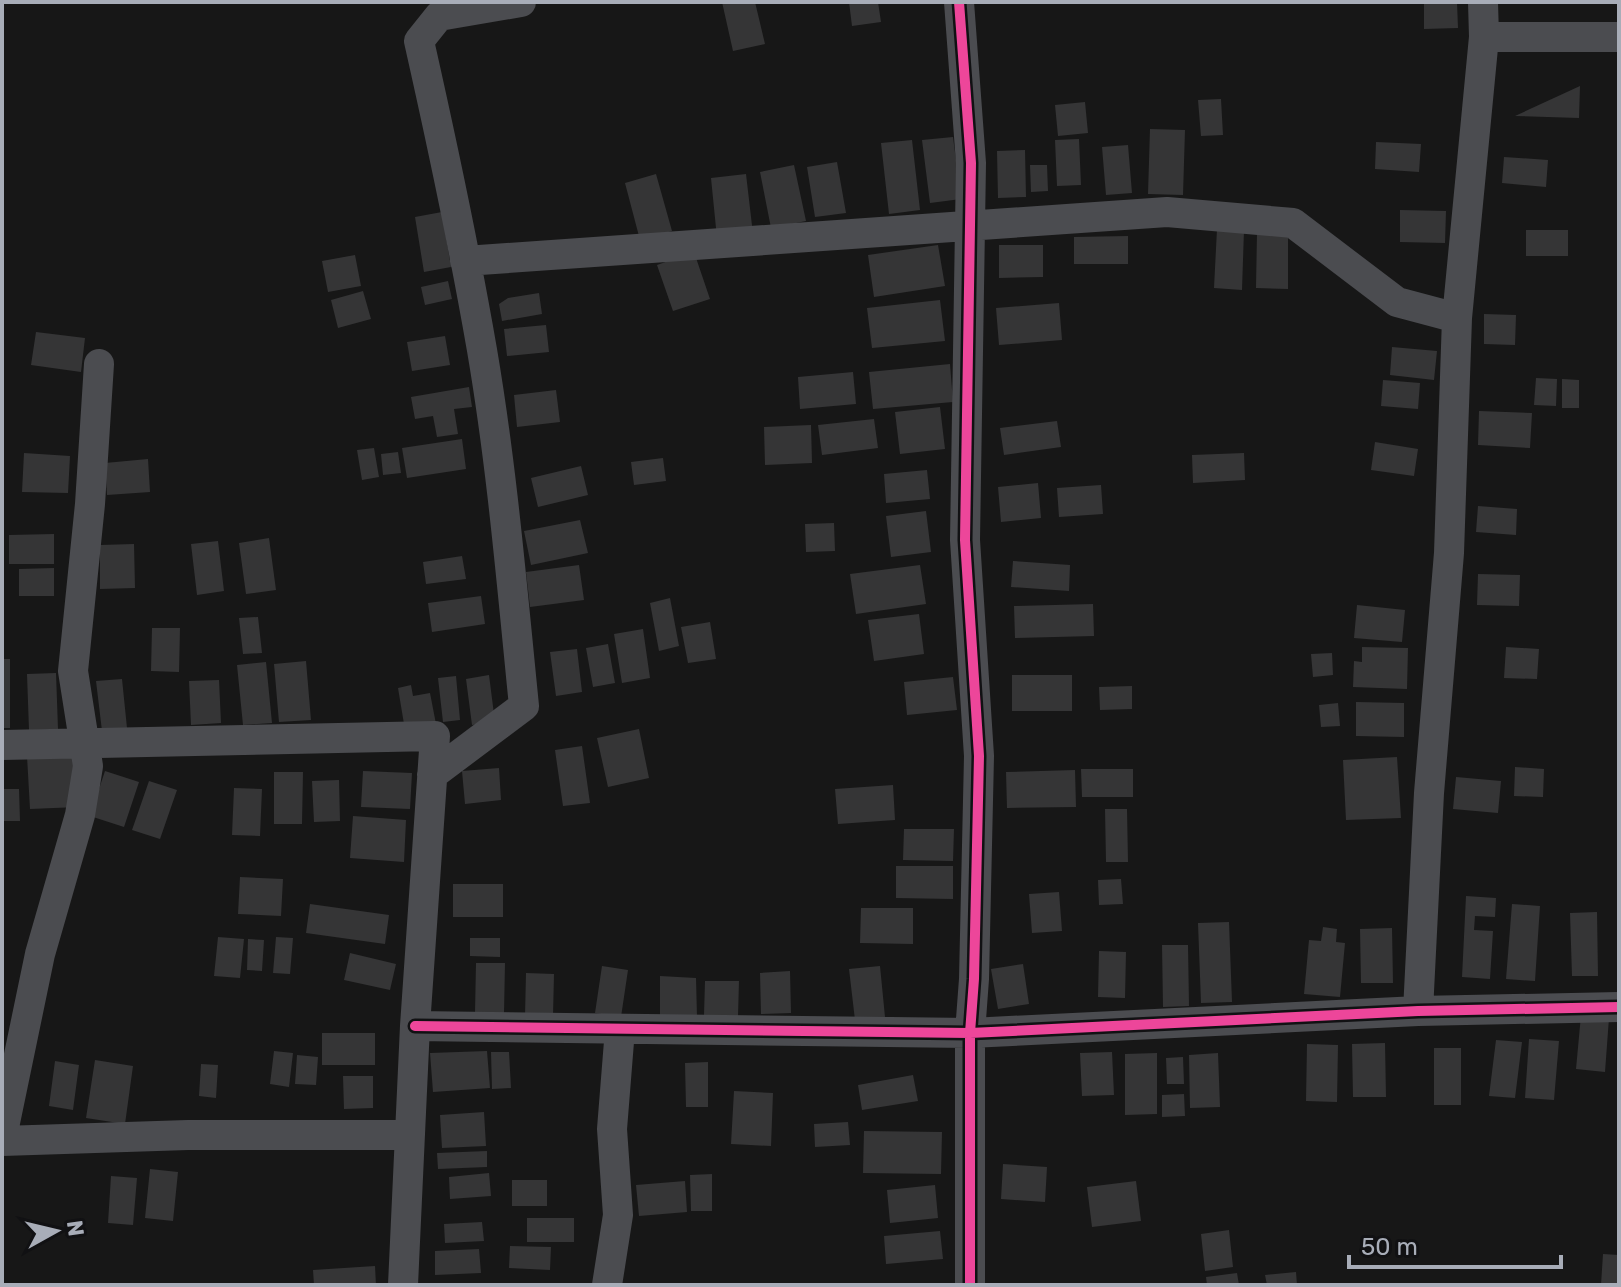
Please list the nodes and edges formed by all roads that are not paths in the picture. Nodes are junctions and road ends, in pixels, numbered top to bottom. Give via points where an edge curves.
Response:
1 (521, 2) edge
2 (959, 2) edge
3 (1483, 2) edge
4 (1484, 37) junction
5 (1619, 37) edge
6 (970, 224) junction
7 (465, 261) junction
8 (1457, 318) junction
9 (99, 364) dead end
10 (84, 743) junction
11 (2, 745) edge
12 (432, 775) junction
13 (1619, 1007) edge
14 (1418, 1011) junction
15 (415, 1026) junction
16 (620, 1029) junction
17 (970, 1033) junction
18 (410, 1135) junction
19 (2, 1139) edge
20 (403, 1285) edge
21 (607, 1285) edge
22 (970, 1285) edge

1 - 7 street via 439,16 419,41
2 - 6 street via 971,163
3 - 4 street
4 - 5 street
4 - 8 street
6 - 7 street
6 - 8 street via 1167,212 1293,223 1397,302
6 - 17 street via 965,540 979,756
7 - 12 street via 484,368 524,706
8 - 14 street via 1449,553
9 - 10 street via 73,671
10 - 11 street
10 - 12 street via 435,736
10 - 19 street via 88,766 80,815 40,954
12 - 15 street
13 - 14 street
14 - 17 street
15 - 16 street
15 - 18 street
16 - 17 street
16 - 21 street via 612,1129 618,1215
17 - 22 street
18 - 19 street
18 - 20 street

